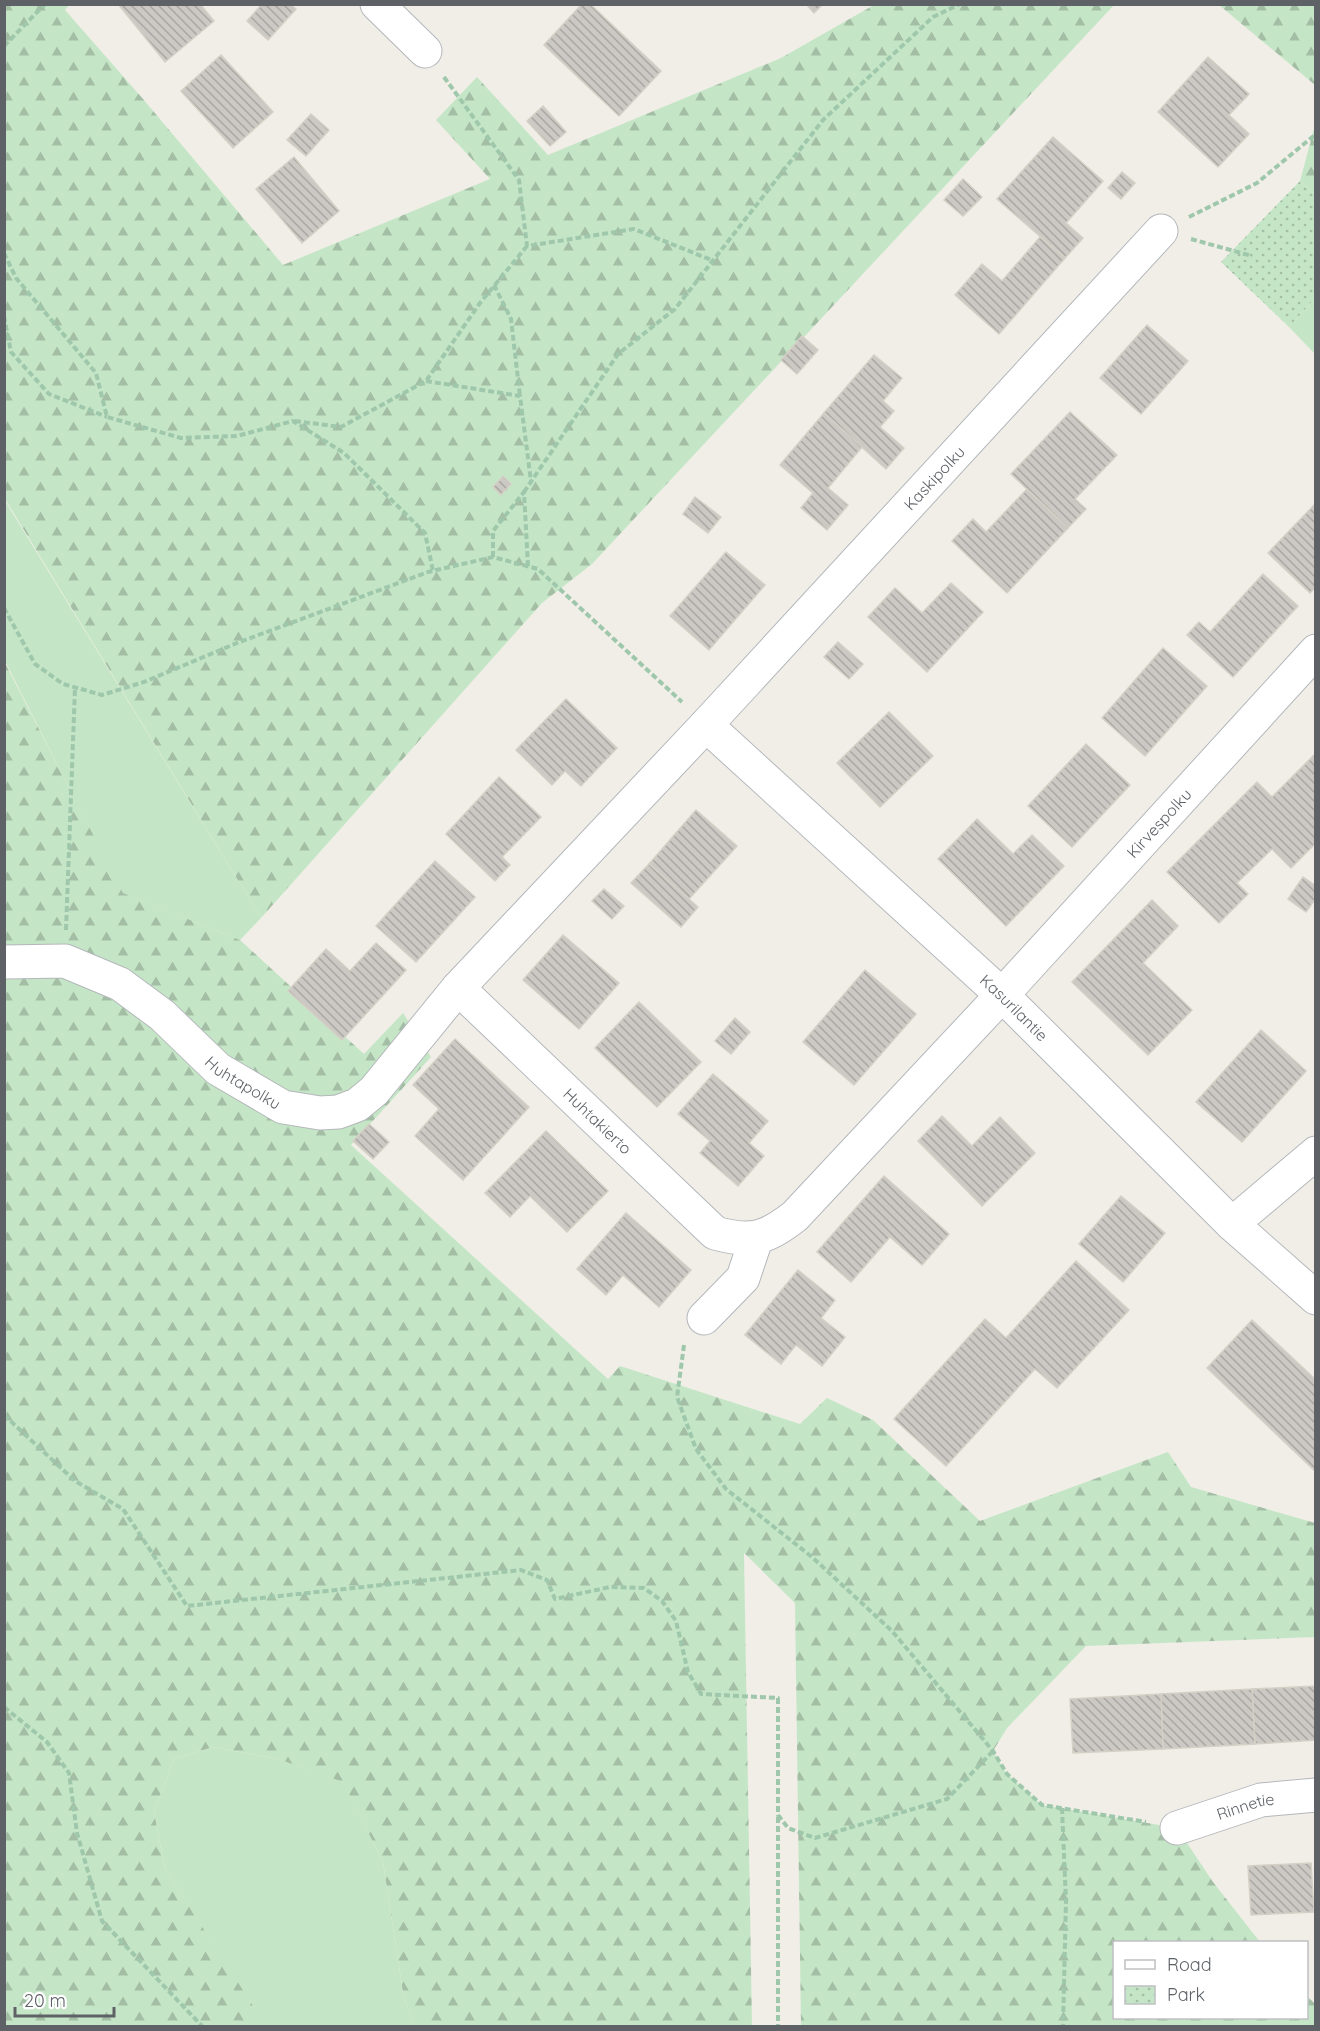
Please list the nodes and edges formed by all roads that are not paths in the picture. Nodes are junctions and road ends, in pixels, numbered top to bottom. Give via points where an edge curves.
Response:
1 (377, 4) edge
2 (425, 51) road end
3 (1161, 231) road end
4 (1316, 651) edge
5 (706, 724) junction
6 (4, 962) edge
7 (458, 988) junction
8 (1002, 994) junction
9 (1316, 1153) edge
10 (1232, 1224) junction
11 (756, 1239) junction
12 (1316, 1298) edge
13 (704, 1318) road end
14 (1316, 1795) edge
15 (1177, 1828) road end

1 - 2 street
3 - 5 street, Kaskipolku
4 - 8 street, Kirvespolku
5 - 7 street
5 - 8 street, Kasurilantie
6 - 7 street, Huhtapolku via 65,961 120,984 162,1015 218,1069 283,1107 320,1113 338,1113 357,1105 374,1090
7 - 11 street, Huhtakierto via 715,1233 735,1239
8 - 10 street, Kasurilantie
8 - 11 street via 795,1216
9 - 10 street
10 - 12 street, Kasurilantie
11 - 13 street via 743,1278
14 - 15 street, Rinnetie via 1261,1800

